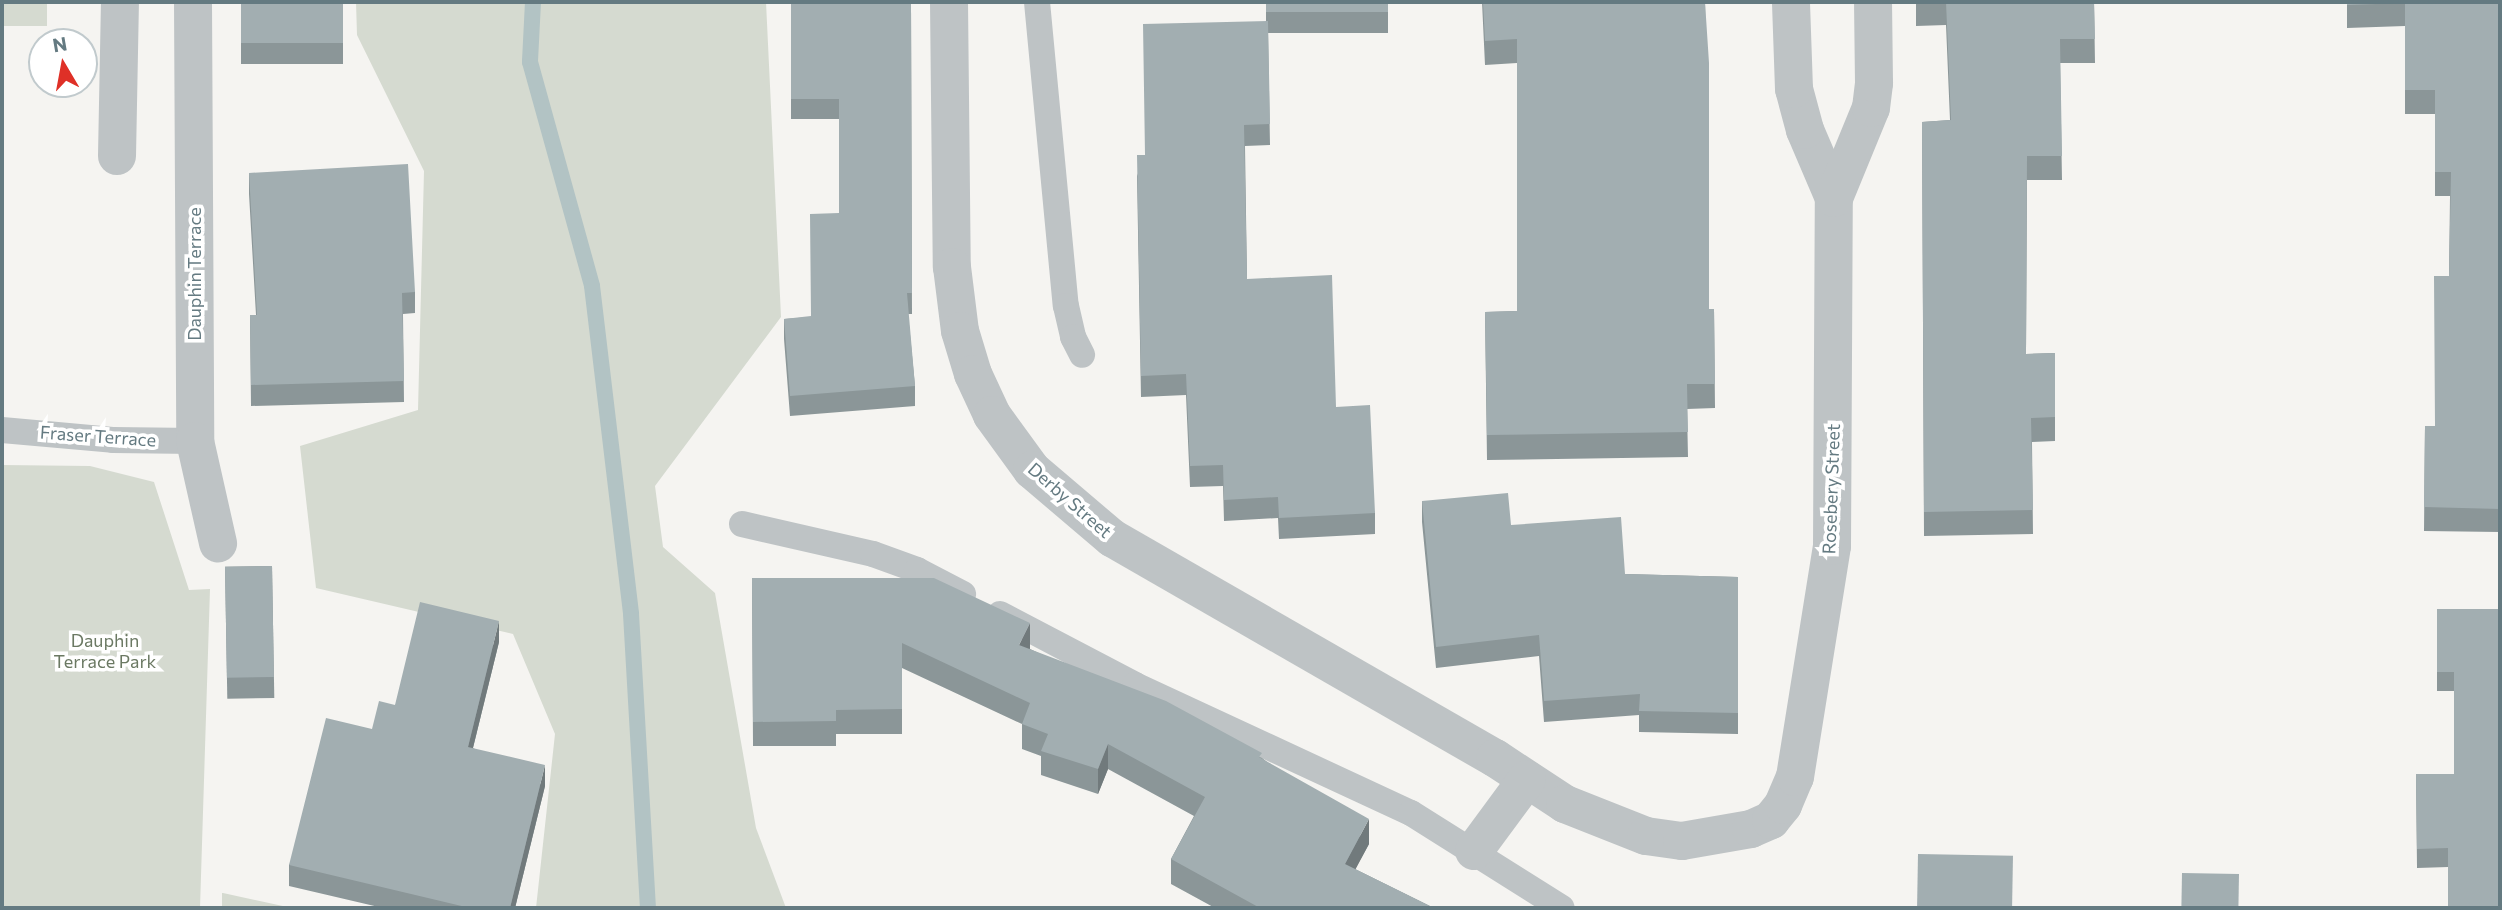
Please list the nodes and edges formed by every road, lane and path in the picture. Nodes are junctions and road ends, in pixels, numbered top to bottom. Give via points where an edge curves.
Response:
1 (120, 2) edge
2 (193, 2) edge
3 (949, 2) edge
4 (1037, 2) edge
5 (1791, 2) edge
6 (1873, 2) edge
7 (117, 156) dead end
8 (1834, 198) junction
9 (1082, 355) dead end
10 (2, 429) edge
11 (195, 441) junction
12 (742, 524) dead end
13 (218, 543) dead end
14 (1527, 779) junction
15 (1777, 814) joint
16 (1475, 851) junction
17 (1562, 908) edge

1 - 7 street
2 - 11 street, Dauphin Terrace
3 - 14 street, Derby Street via 952,267 957,312 973,374 1014,448 1057,494 1112,538
4 - 9 lane via 1066,306
5 - 8 street, Rosebery Street via 1794,89 1805,130
6 - 8 street, Rosebery Street via 1871,108
8 - 15 street, Rosebery Street via 1832,546 1795,777
10 - 11 lane, Fraser Terrace via 113,440
11 - 13 street, Dauphin Terrace
12 - 16 lane via 873,554 917,570 1135,685 1412,813
14 - 15 street, Derby Street via 1565,804 1668,841 1725,835 1759,826
14 - 16 street
16 - 17 lane

